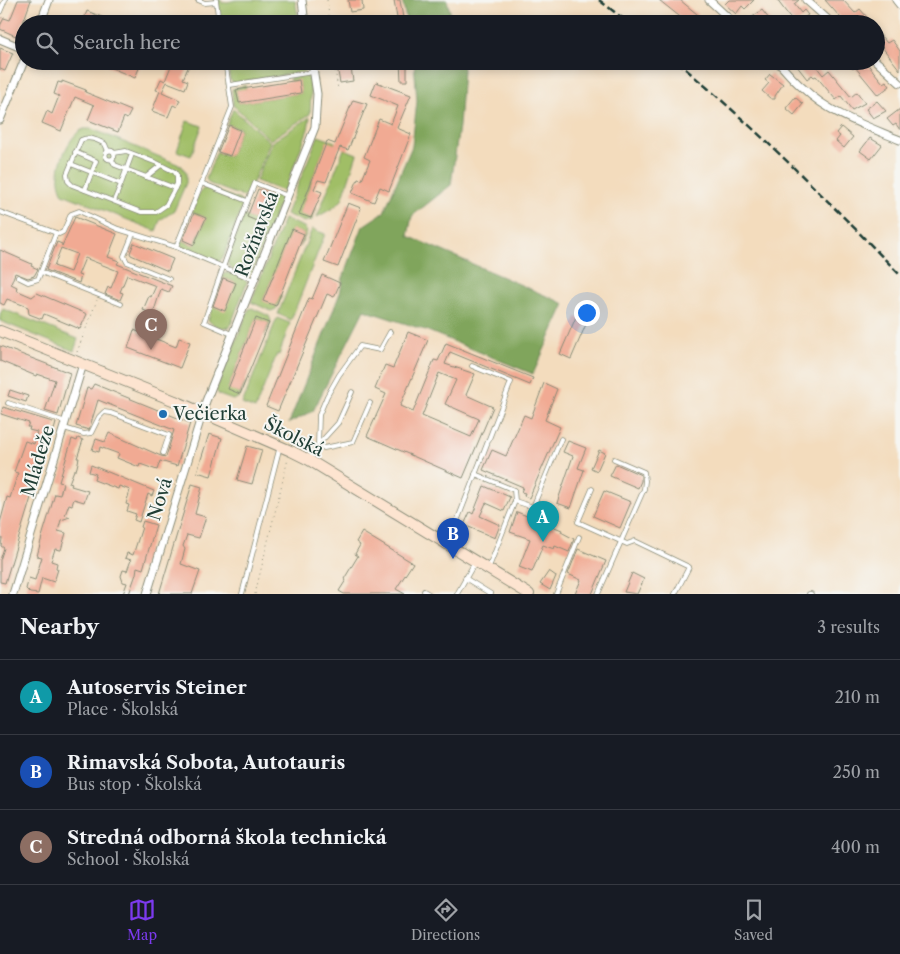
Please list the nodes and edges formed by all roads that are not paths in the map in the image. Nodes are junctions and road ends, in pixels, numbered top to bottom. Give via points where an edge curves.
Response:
1 (5, 0) edge
2 (49, 0) edge
3 (198, 0) edge
4 (302, 0) edge
5 (708, 0) edge
6 (806, 0) edge
7 (896, 0) edge
8 (216, 1) edge
9 (900, 5) edge
10 (0, 12) edge
11 (43, 15) edge
12 (217, 15) edge
13 (304, 15) edge
14 (725, 15) edge
15 (824, 15) edge
16 (0, 39) edge
17 (15, 45) edge
18 (885, 69) edge
19 (20, 70) edge
20 (228, 70) edge
21 (785, 70) edge
22 (313, 72) joint
23 (900, 83) edge
24 (230, 85) junction
25 (1, 115) edge
26 (900, 140) edge
27 (108, 151) junction
28 (75, 152) junction
29 (114, 153) junction
30 (132, 154) junction
31 (106, 157) junction
32 (112, 160) junction
33 (96, 161) junction
34 (70, 164) junction
35 (160, 165) junction
36 (126, 169) junction
37 (92, 172) junction
38 (146, 177) junction
39 (202, 183) junction
40 (121, 184) junction
41 (175, 188) junction
42 (85, 190) junction
43 (288, 196) junction
44 (114, 201) junction
45 (247, 201) junction
46 (0, 212) edge
47 (56, 233) junction
48 (133, 234) junction
49 (176, 247) junction
50 (222, 266) junction
51 (41, 272) junction
52 (18, 277) dead end
53 (170, 280) dead end
54 (255, 281) junction
55 (122, 304) dead end
56 (0, 331) edge
57 (390, 332) dead end
58 (234, 334) junction
59 (84, 364) junction
60 (472, 366) dead end
61 (352, 392) dead end
62 (8, 403) dead end
63 (370, 404) dead end
64 (202, 413) junction
65 (65, 425) junction
66 (560, 439) dead end
67 (318, 445) junction
68 (280, 446) junction
69 (163, 453) dead end
70 (614, 459) dead end
71 (309, 460) junction
72 (475, 474) junction
73 (592, 489) dead end
74 (515, 501) junction
75 (533, 507) junction
76 (551, 514) dead end
77 (579, 537) dead end
78 (622, 542) junction
79 (448, 545) junction
80 (475, 562) junction
81 (489, 570) junction
82 (465, 578) junction
83 (424, 591) dead end
84 (13, 594) edge
85 (147, 594) edge
86 (242, 594) edge
87 (429, 594) edge
88 (457, 594) edge
89 (491, 594) edge
90 (529, 594) edge
91 (556, 594) edge
92 (598, 594) edge
93 (675, 594) edge

1 - 10 lane
2 - 11 street
3 - 8 lane via 205,3
4 - 13 street
5 - 14 street
6 - 15 street
7 - 9 street
8 - 12 lane
16 - 17 street
18 - 23 street
19 - 25 street
20 - 24 lane
21 - 26 street via 824,104
22 - 24 lane
22 - 43 street, Rožňavská via 317,94 315,126
24 - 39 lane via 232,107
27 - 28 lane via 105,144 89,138 81,140
27 - 29 lane
27 - 31 lane
28 - 33 lane
28 - 34 lane
29 - 30 lane
29 - 32 lane
30 - 35 lane
30 - 36 lane
31 - 32 lane
31 - 33 lane
32 - 36 lane
33 - 37 lane
34 - 37 lane
34 - 42 lane via 68,181
35 - 38 lane
35 - 41 lane via 175,172 178,180
36 - 38 lane
36 - 40 lane
37 - 40 lane
37 - 42 lane
38 - 41 lane
39 - 45 lane
39 - 49 lane
40 - 44 lane
41 - 44 lane via 166,205 156,212 141,212
42 - 44 lane
43 - 45 lane via 255,183
43 - 54 street, Rožňavská
45 - 50 lane
46 - 47 lane
47 - 48 lane via 63,232 70,214 79,211
47 - 51 lane
48 - 49 lane
48 - 53 lane via 124,256 127,262
49 - 50 lane
50 - 54 lane
50 - 58 lane via 204,322
51 - 52 lane via 34,281
51 - 55 lane
54 - 58 street, Rožňavská
56 - 59 main road, Školská
57 - 67 lane via 380,350 360,346 339,375 319,414
58 - 64 street, Rožňavská
59 - 64 main road, Školská
59 - 65 street, Mládeže
60 - 72 lane via 511,382
61 - 67 lane via 338,423
62 - 65 lane
63 - 67 lane via 353,442 324,448
64 - 68 main road, Školská
64 - 85 street, Nová
65 - 69 lane via 84,434 91,433 99,417 104,412 111,413 169,435
65 - 84 street, Mládeže
66 - 75 lane
67 - 71 lane
68 - 71 main road, Školská
68 - 86 lane
70 - 78 lane via 644,472 646,481
71 - 79 main road, Školská
72 - 74 lane via 514,490
72 - 79 lane
73 - 78 lane via 578,522
74 - 75 lane
74 - 81 lane
75 - 76 lane
77 - 91 lane
78 - 92 lane
78 - 93 lane via 635,541 689,568
79 - 80 main road, Školská
80 - 81 main road, Školská
80 - 82 lane
81 - 90 main road, Školská
82 - 88 lane
82 - 89 lane
83 - 87 lane

